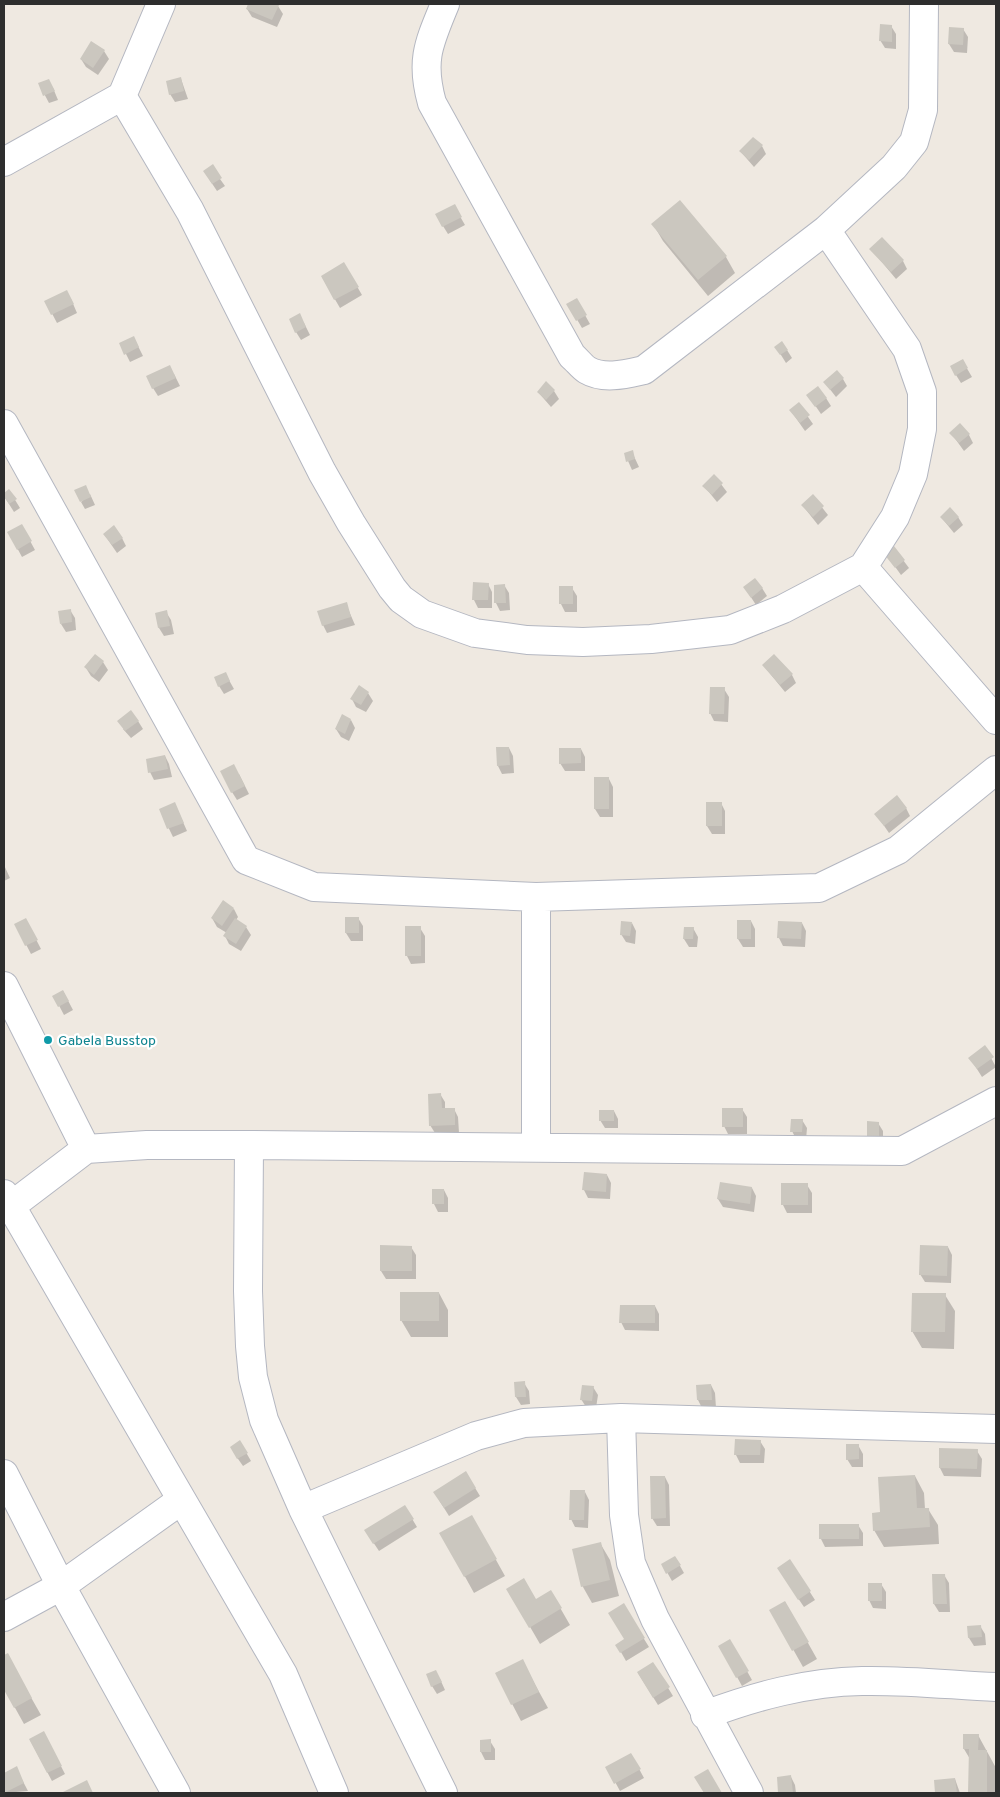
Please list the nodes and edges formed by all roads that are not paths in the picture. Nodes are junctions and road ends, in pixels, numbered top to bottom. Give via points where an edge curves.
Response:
1 (161, 4) edge
2 (445, 4) edge
3 (924, 4) edge
4 (122, 96) junction
5 (4, 162) edge
6 (826, 230) junction
7 (4, 424) edge
8 (863, 567) junction
9 (996, 720) edge
10 (996, 770) edge
11 (536, 896) junction
12 (4, 986) edge
13 (996, 1101) edge
14 (249, 1145) junction
15 (536, 1147) junction
16 (86, 1149) junction
17 (7, 1200) edge
18 (621, 1418) junction
19 (996, 1429) edge
20 (4, 1474) edge
21 (180, 1501) junction
22 (303, 1509) junction
23 (61, 1586) junction
24 (4, 1617) edge
25 (996, 1687) edge
26 (706, 1715) junction
27 (176, 1793) edge
28 (334, 1793) edge
29 (443, 1793) edge
30 (749, 1793) edge

1 - 4 street
2 - 6 street via 425,58 426,84 432,103 568,348 587,370 603,375 644,370
3 - 6 street via 923,110 914,142 894,167
4 - 5 street
4 - 8 street via 190,211 351,523 392,588 402,600 422,614 475,633 527,640 652,639 730,630 783,609
6 - 8 street via 907,349 922,392 922,429 913,474 895,518
7 - 11 street via 246,860 314,887
8 - 9 street
10 - 11 street via 898,850 819,888
11 - 15 street
12 - 16 street
13 - 15 street via 902,1151
14 - 15 street
14 - 16 street via 147,1145
14 - 22 street via 248,1292 253,1377 264,1420
16 - 17 street
17 - 21 street
18 - 19 street
18 - 22 street via 524,1423 500,1428
18 - 26 street via 624,1514 631,1564
20 - 23 street
21 - 23 street
21 - 28 street via 283,1674
22 - 29 street
23 - 24 street
23 - 27 street
25 - 26 street via 862,1681 806,1686 758,1696
26 - 30 street

